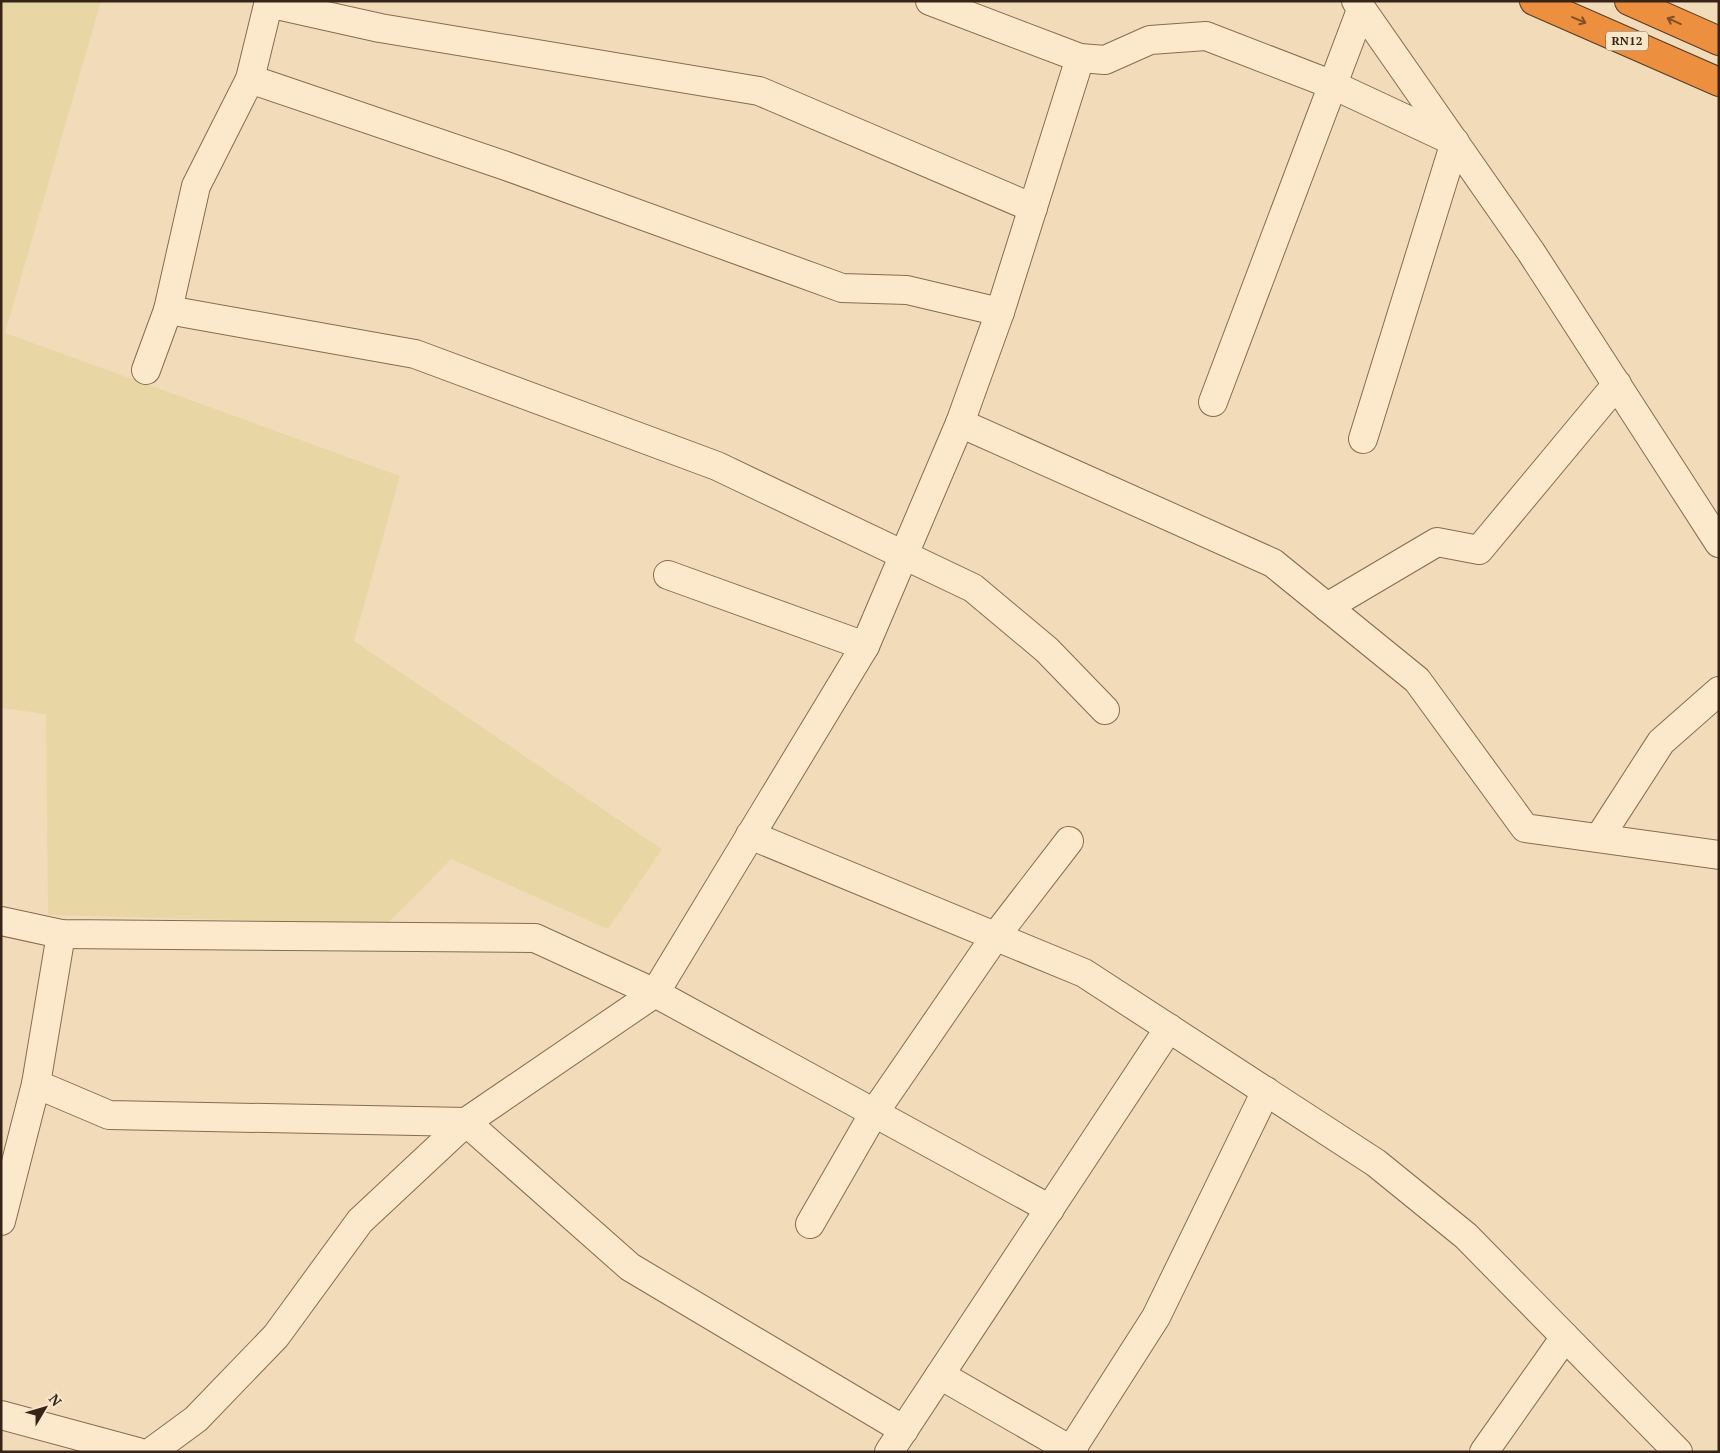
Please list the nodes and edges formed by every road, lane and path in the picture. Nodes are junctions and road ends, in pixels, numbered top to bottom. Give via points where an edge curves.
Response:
1 (930, 1) edge
2 (1534, 1) edge
3 (1630, 1) edge
4 (269, 2) edge
5 (1359, 6) edge
6 (1719, 41) edge
7 (1080, 58) junction
8 (250, 79) junction
9 (1719, 82) edge
10 (1333, 85) junction
11 (1455, 142) junction
12 (1033, 208) junction
13 (168, 310) junction
14 (1000, 312) junction
15 (146, 370) dead end
16 (1617, 384) junction
17 (1213, 402) dead end
18 (960, 423) junction
19 (1363, 439) dead end
20 (1719, 542) edge
21 (905, 554) junction
22 (668, 574) dead end
23 (1327, 607) junction
24 (865, 646) junction
25 (1719, 691) edge
26 (1105, 710) dead end
27 (750, 834) junction
28 (1599, 838) junction
29 (1069, 841) dead end
30 (1719, 856) edge
31 (1, 921) edge
32 (61, 934) junction
33 (996, 937) junction
34 (656, 993) junction
35 (1169, 1028) junction
36 (36, 1084) junction
37 (1266, 1091) junction
38 (874, 1112) junction
39 (466, 1122) junction
40 (1050, 1209) junction
41 (1, 1221) edge
42 (810, 1224) dead end
43 (1565, 1337) junction
44 (940, 1375) junction
45 (1, 1414) edge
46 (896, 1441) edge
47 (1072, 1451) edge
48 (138, 1452) edge
49 (152, 1452) edge
50 (1484, 1452) edge
51 (1678, 1452) edge

1 - 7 street
2 -> 9 highway, RN12
6 -> 3 highway, RN12
4 - 8 street
4 - 12 street via 380,28 759,91
5 - 10 street
5 - 11 street
7 - 10 street via 1105,60 1150,40 1206,36
7 - 12 street
8 - 13 street via 196,186
8 - 14 street via 506,166 842,288 907,290
10 - 11 street
10 - 17 street
11 - 16 street
11 - 19 street
12 - 14 street
13 - 15 street
13 - 21 street via 415,354 717,466
14 - 18 street
16 - 20 street
16 - 23 street via 1479,550 1437,542
18 - 21 street
18 - 23 street via 1273,563
21 - 24 street
21 - 26 street via 973,588 1048,650
22 - 24 street
23 - 28 street via 1417,680 1525,828
24 - 27 street
25 - 28 street via 1661,742
27 - 33 street
27 - 34 street
28 - 30 street
29 - 33 street
31 - 32 street
32 - 34 street via 535,938
32 - 36 street
33 - 35 street via 1084,973
33 - 38 street
34 - 38 street
34 - 39 street
35 - 37 street
35 - 40 street
36 - 39 street via 109,1115
36 - 41 street
37 - 43 street via 1376,1164 1466,1236
37 - 47 street via 1156,1317
38 - 40 street
38 - 42 street
39 - 46 street via 630,1267
39 - 49 street via 360,1221 276,1336 196,1419
40 - 44 street
43 - 50 street
43 - 51 street
44 - 46 street
44 - 47 street
45 - 48 street

